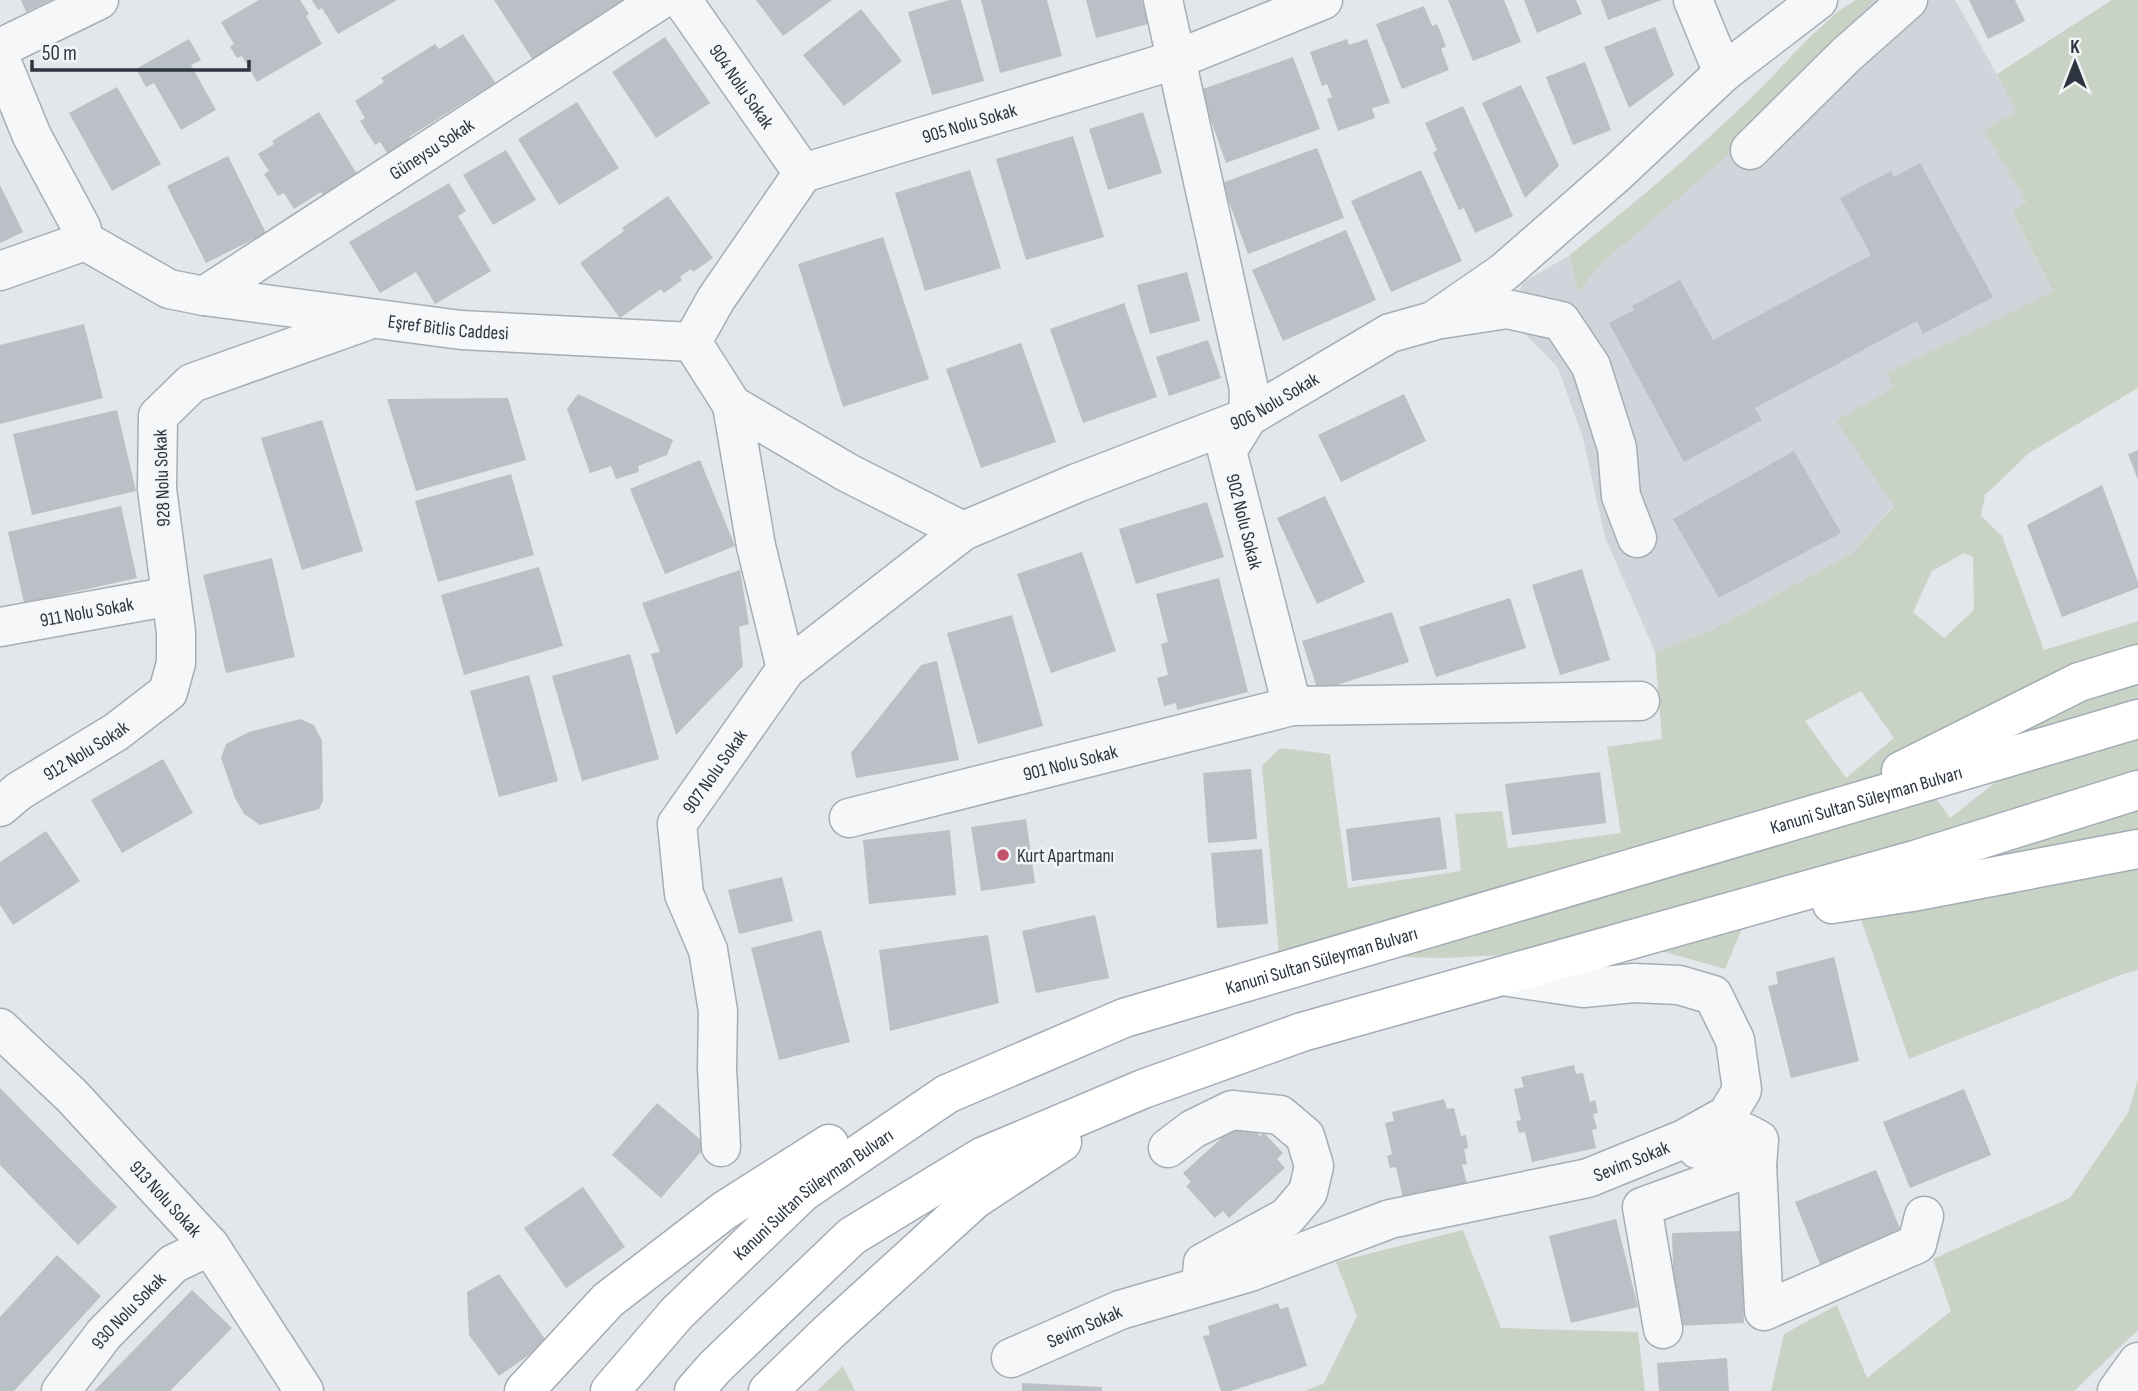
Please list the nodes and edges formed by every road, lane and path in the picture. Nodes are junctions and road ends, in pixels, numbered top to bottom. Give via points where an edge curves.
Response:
1 (99, 0) edge
2 (660, 0) edge
3 (682, 0) edge
4 (1163, 0) edge
5 (1323, 0) edge
6 (1693, 0) edge
7 (1818, 0) edge
8 (1908, 0) edge
9 (0, 48) edge
10 (0, 58) edge
11 (1175, 60) junction
12 (1723, 73) junction
13 (1750, 150) dead end
14 (803, 173) junction
15 (85, 241) junction
16 (0, 271) edge
17 (204, 296) junction
18 (371, 319) junction
19 (1433, 321) junction
20 (692, 342) junction
21 (732, 405) junction
22 (1248, 417) junction
23 (963, 531) junction
24 (1637, 538) dead end
25 (171, 596) junction
26 (0, 627) edge
27 (2138, 664) edge
28 (786, 669) junction
29 (168, 692) joint
30 (1640, 701) dead end
31 (1292, 705) junction
32 (2138, 719) edge
33 (2138, 790) edge
34 (0, 807) edge
35 (849, 818) dead end
36 (2138, 849) edge
37 (1680, 855) junction
38 (1690, 921) junction
39 (1288, 969) junction
40 (1502, 976) junction
41 (0, 1028) edge
42 (1143, 1089) junction
43 (1684, 1139) junction
44 (721, 1147) dead end
45 (1168, 1148) dead end
46 (1757, 1165) junction
47 (1924, 1216) dead end
48 (210, 1246) junction
49 (1201, 1286) junction
50 (1663, 1329) dead end
51 (1011, 1358) dead end
52 (2138, 1362) edge
53 (61, 1391) edge
54 (304, 1391) edge
55 (524, 1391) edge
56 (610, 1391) edge
57 (694, 1391) edge
58 (768, 1391) edge
59 (2118, 1391) edge

1 - 9 street
2 - 17 street, Güneysu Sokak
3 - 14 street, 904 Nolu Sokak
4 - 11 street
5 - 11 street, 905 Nolu Sokak
6 - 12 street
7 - 12 street, 906 Nolu Sokak
8 - 13 street
10 - 15 street via 32,136
11 - 14 street, 905 Nolu Sokak
11 - 22 street via 1249,389
12 - 19 street, 906 Nolu Sokak via 1504,272
14 - 20 street via 716,299
15 - 16 street
15 - 17 street, Eşref Bitlis Caddesi via 169,289
17 - 18 street, Eşref Bitlis Caddesi
18 - 20 street, Eşref Bitlis Caddesi via 461,330
18 - 25 street, 928 Nolu Sokak via 192,383 158,416 157,489
19 - 22 street, 906 Nolu Sokak via 1390,333
19 - 24 street via 1507,309 1561,321 1591,366 1617,448 1621,496
20 - 21 street
21 - 23 street via 848,473
21 - 28 street via 756,546
22 - 23 street, 906 Nolu Sokak
22 - 31 street, 902 Nolu Sokak via 1227,450
23 - 28 street, 906 Nolu Sokak
25 - 26 street, 911 Nolu Sokak
25 - 29 street, 928 Nolu Sokak via 176,652
27 - 37 main road via 2079,682 1895,774
28 - 44 street, 907 Nolu Sokak via 677,824 684,894 708,950 718,1011
29 - 34 street, 912 Nolu Sokak via 116,733
30 - 31 street
31 - 35 street, 901 Nolu Sokak
32 - 37 main road, Kanuni Sultan Süleyman Bulvarı
33 - 38 main road via 1918,859
36 - 38 main road via 1912,892
37 - 39 main road, Kanuni Sultan Süleyman Bulvarı
38 - 40 main road
39 - 55 main road via 1152,998 1023,1037 905,1096 725,1210 608,1300
39 - 56 main road, Kanuni Sultan Süleyman Bulvarı via 1124,1018 947,1094 803,1192 677,1313
40 - 42 main road via 1301,1032
40 - 43 street, Sevim Sokak via 1583,988 1679,985 1713,995 1735,1040 1742,1090 1727,1115
41 - 48 street, 913 Nolu Sokak via 72,1096
42 - 57 main road via 982,1157 852,1236
42 - 58 main road via 975,1199
43 - 46 street via 1692,1151 1746,1133 1759,1140
43 - 49 street, Sevim Sokak via 1588,1178 1390,1219
45 - 49 street via 1193,1129 1232,1110 1280,1115 1305,1136 1314,1166 1308,1192 1287,1217 1203,1263
46 - 47 street via 1764,1311 1917,1244
46 - 50 street via 1642,1207
48 - 53 street, 930 Nolu Sokak via 173,1264 104,1334
48 - 54 street, 913 Nolu Sokak
49 - 51 street, Sevim Sokak via 1120,1310
52 - 59 street

